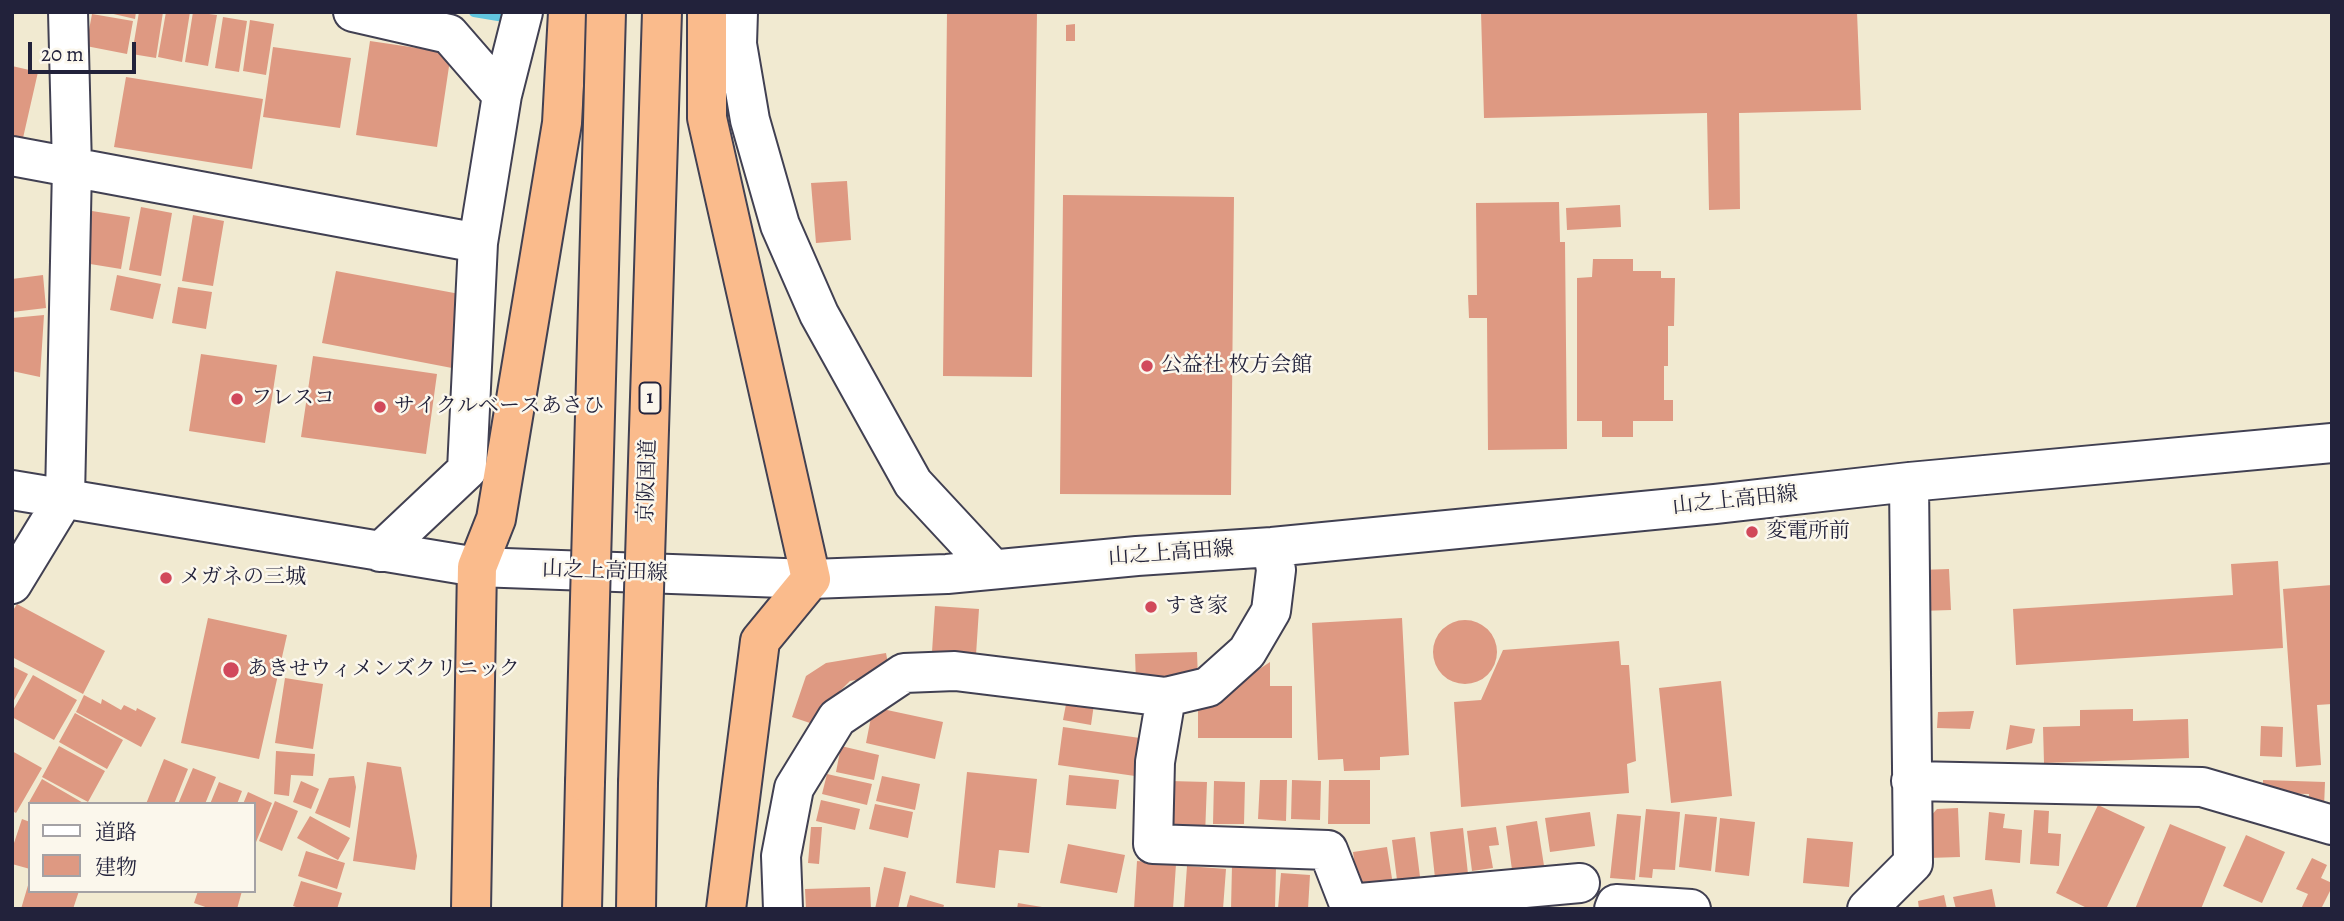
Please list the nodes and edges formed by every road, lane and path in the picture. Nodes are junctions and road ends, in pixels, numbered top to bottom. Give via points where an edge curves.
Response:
1 (68, 12) edge
2 (353, 12) edge
3 (523, 12) edge
4 (568, 12) edge
5 (606, 12) edge
6 (662, 12) edge
7 (707, 12) edge
8 (738, 12) edge
9 (502, 95) junction
10 (12, 156) edge
11 (72, 167) junction
12 (478, 243) junction
13 (2332, 443) edge
14 (1909, 482) junction
15 (12, 490) edge
16 (65, 497) junction
17 (1272, 547) junction
18 (380, 552) junction
19 (477, 567) junction
20 (992, 568) junction
21 (811, 579) junction
22 (12, 584) edge
23 (1166, 698) junction
24 (1911, 781) junction
25 (2332, 825) edge
26 (1580, 883) dead end
27 (471, 909) edge
28 (582, 909) edge
29 (636, 909) edge
30 (726, 909) edge
31 (783, 909) edge
32 (1614, 909) edge
33 (1690, 909) edge
34 (1867, 909) edge

1 - 11 street
2 - 9 street via 449,34
3 - 9 street
4 - 19 highway via 562,123 496,519
5 - 28 highway, bridge
6 - 29 highway, 京阪国道 / 1, bridge
7 - 21 highway via 708,118
8 - 20 street via 737,44 750,120 780,225 819,314 913,483
9 - 12 street
10 - 11 street
11 - 12 street
11 - 16 street
12 - 18 street via 467,470
13 - 14 street, 山之上高田線
14 - 17 street, 山之上高田線
14 - 24 street
15 - 16 street, 山之上高田線
16 - 18 street, 山之上高田線
16 - 22 street
17 - 20 street, 山之上高田線
17 - 23 street via 1276,570 1271,611 1247,652 1208,687
18 - 19 street, 山之上高田線
19 - 21 street, 山之上高田線
19 - 27 highway
20 - 21 street, 山之上高田線
21 - 30 highway via 760,641
23 - 26 street via 1156,762 1153,844 1328,850 1349,904
23 - 31 street via 955,671 904,673 837,718 794,788 781,856
24 - 25 street via 2202,787
24 - 34 street via 1913,863
32 - 33 street via 1616,904

